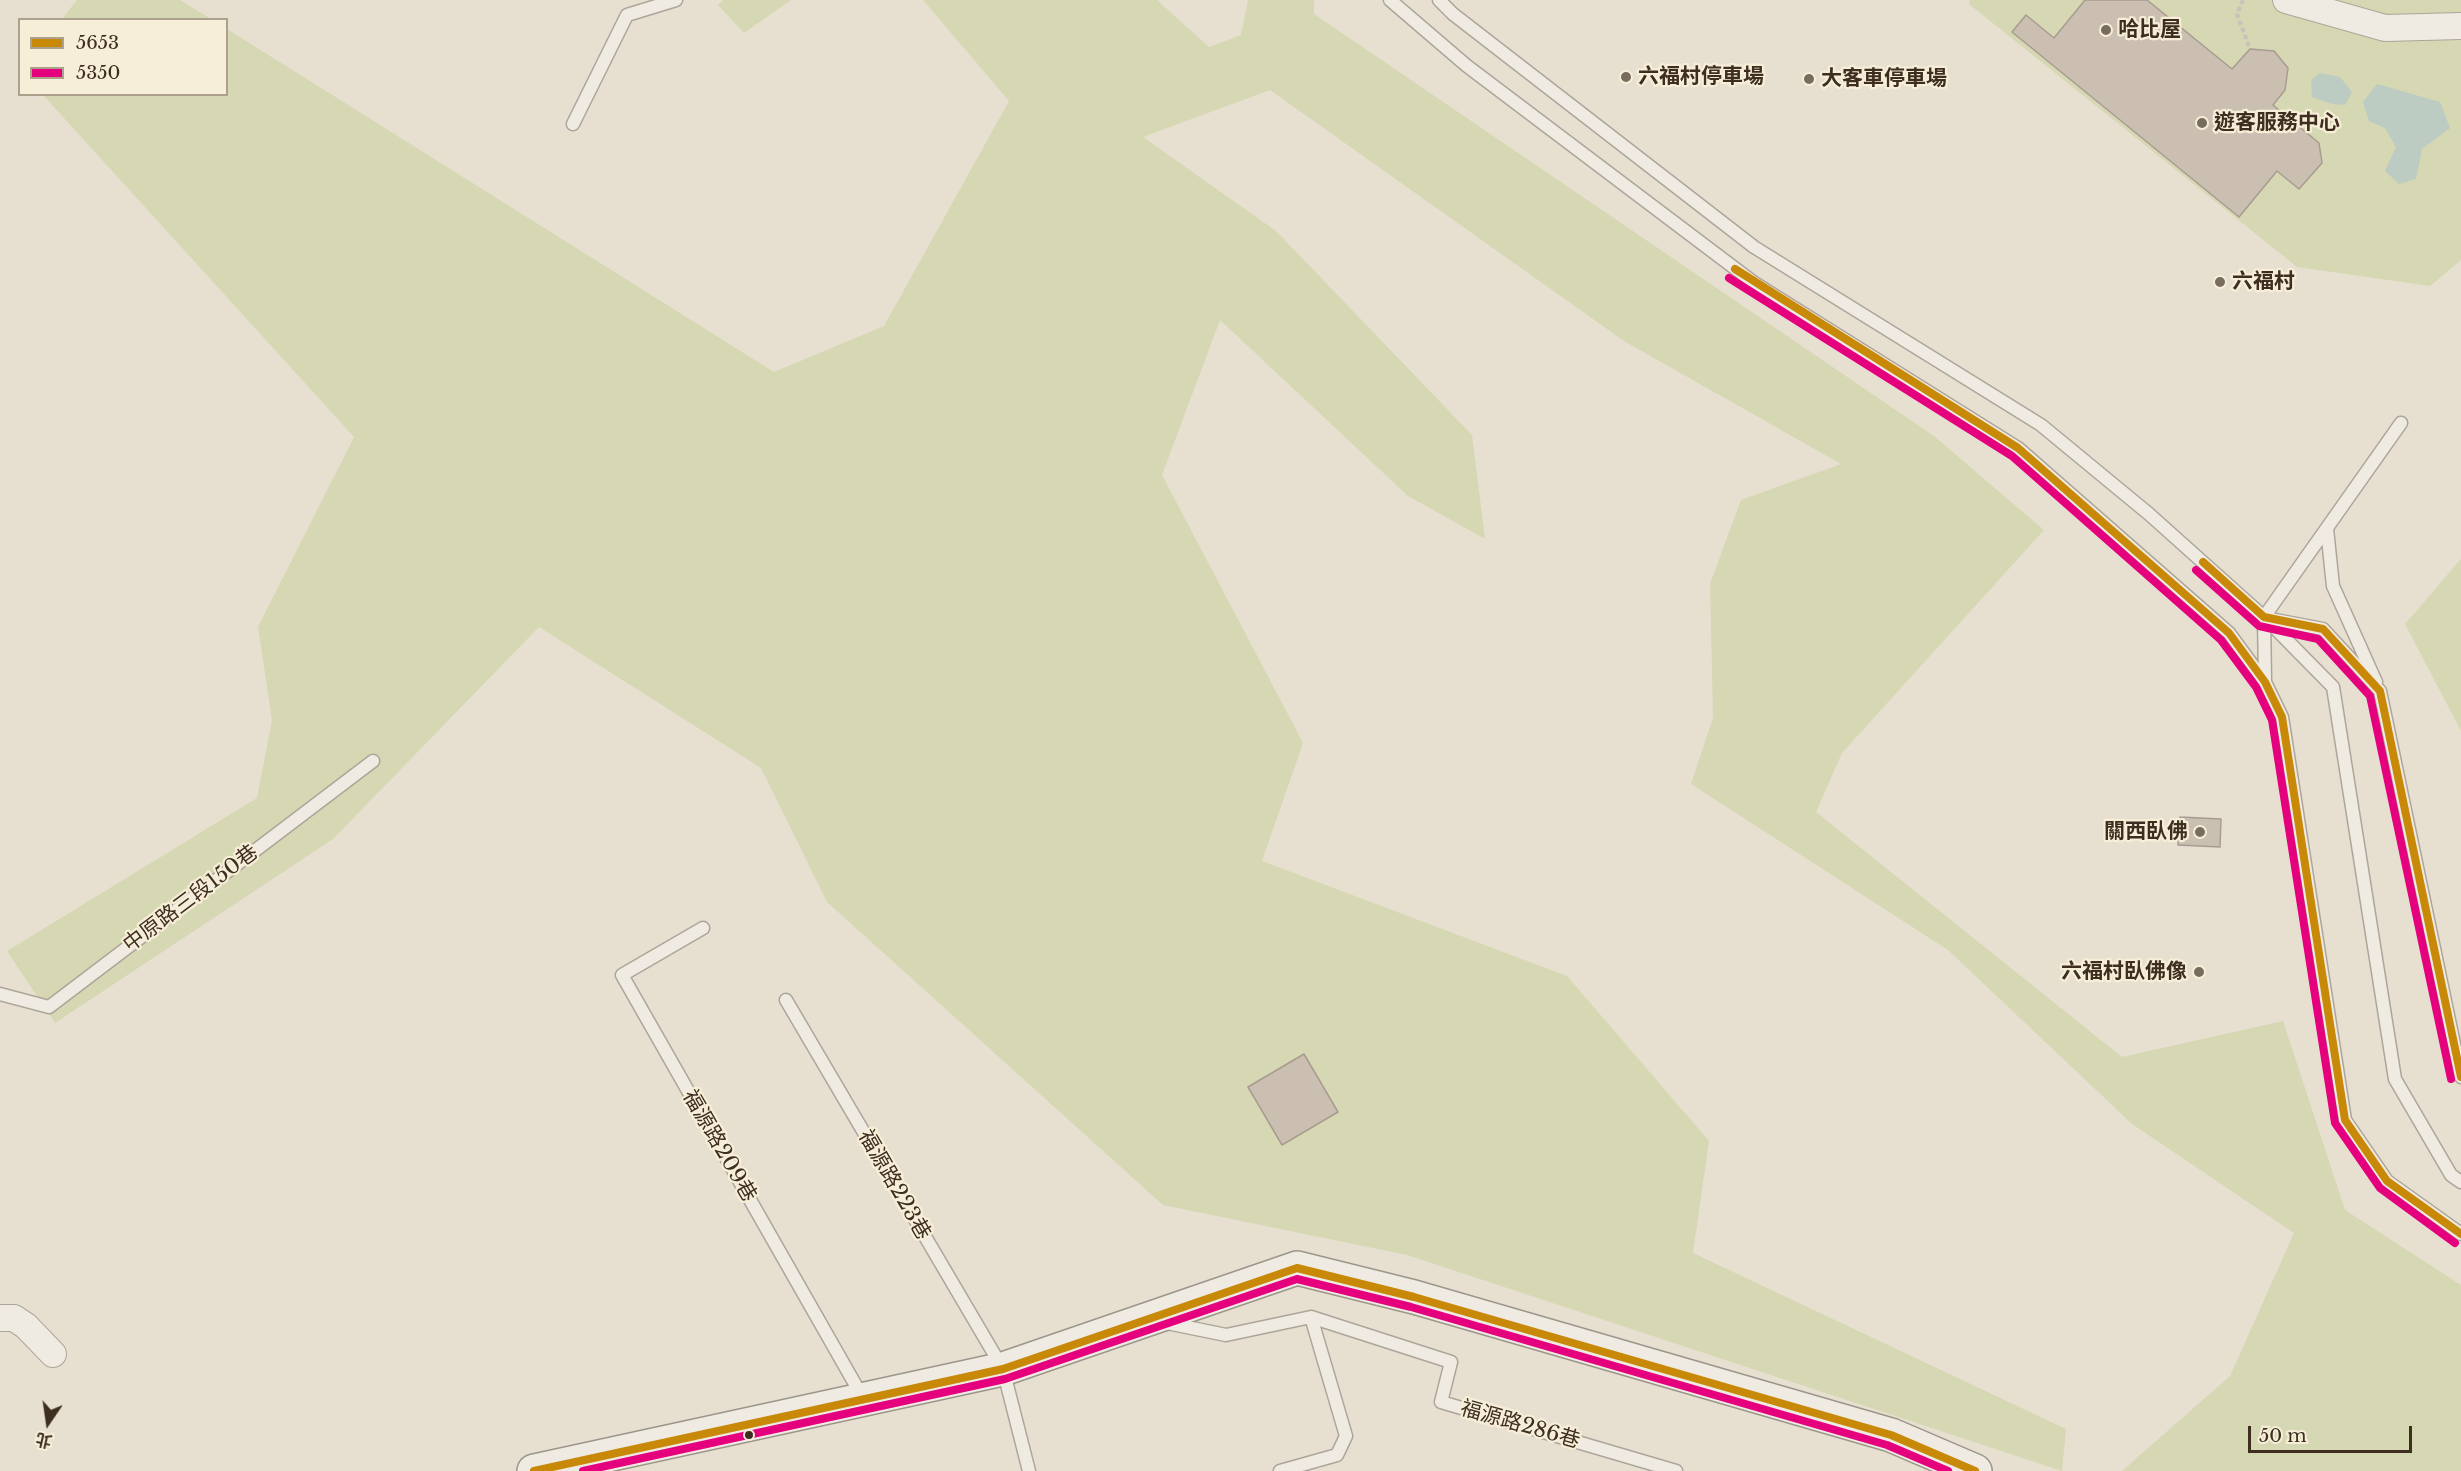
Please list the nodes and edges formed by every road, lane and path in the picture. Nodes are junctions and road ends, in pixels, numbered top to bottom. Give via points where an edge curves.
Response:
1 (676, 0) edge
2 (1390, 0) edge
3 (1439, 0) edge
4 (2243, 0) edge
5 (2286, 0) edge
6 (2461, 26) edge
7 (2250, 49) dead end
8 (573, 124) dead end
9 (2401, 423) dead end
10 (2327, 529) junction
11 (2264, 617) junction
12 (2265, 682) junction
13 (2380, 691) junction
14 (373, 761) dead end
15 (703, 928) dead end
16 (0, 994) edge
17 (786, 1000) dead end
18 (2461, 1077) edge
19 (2461, 1182) edge
20 (2461, 1234) edge
21 (1311, 1317) junction
22 (0, 1318) edge
23 (1149, 1319) junction
24 (53, 1354) dead end
25 (1002, 1369) junction
26 (863, 1398) junction
27 (534, 1471) edge
28 (1029, 1471) edge
29 (1280, 1471) edge
30 (1677, 1471) edge
31 (1974, 1471) edge

1 - 8 lane via 627,15
2 - 12 lane via 1467,66 1753,282 2018,448 2229,633
3 - 11 lane via 1754,247 2041,425 2150,514
4 - 7 path via 2237,14
5 - 6 street via 2385,28
9 - 10 lane
10 - 11 lane
10 - 13 lane via 2333,586
11 - 12 lane
11 - 13 lane via 2323,629
11 - 19 lane via 2333,687 2395,1079 2451,1175
12 - 20 lane via 2282,717 2345,1120 2387,1181
13 - 18 lane
14 - 16 lane, 中原路三段150巷 via 49,1007
15 - 26 lane, 福源路209巷 via 622,975
17 - 25 lane, 福源路223巷
21 - 23 lane via 1226,1335
21 - 29 lane via 1346,1436 1337,1455
21 - 30 lane, 福源路286巷 via 1451,1362 1441,1402
22 - 24 street via 14,1318 26,1326
23 - 25 street
23 - 31 street via 1297,1268 1891,1435
25 - 26 street
25 - 28 lane, 福源路223巷
26 - 27 street

